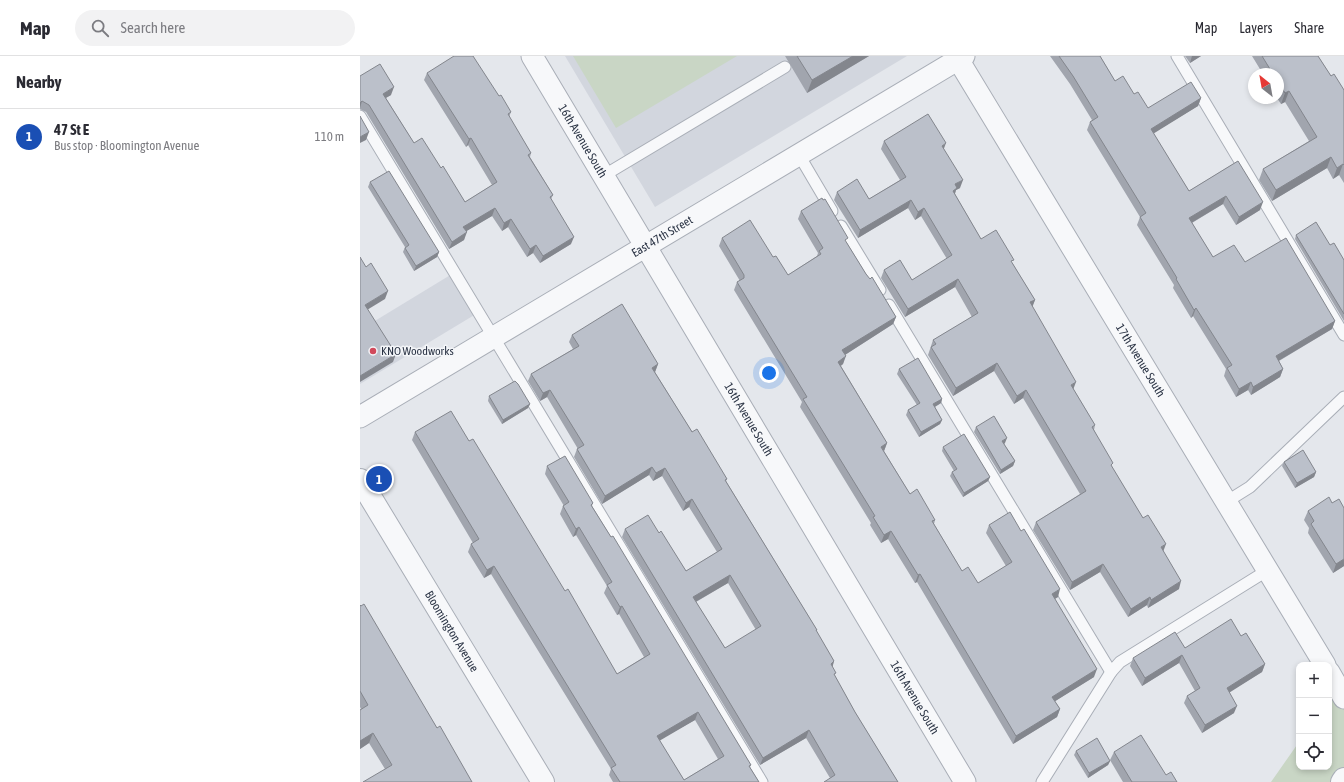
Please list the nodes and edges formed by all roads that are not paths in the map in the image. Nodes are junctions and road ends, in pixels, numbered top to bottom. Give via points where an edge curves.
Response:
1 (532, 56) edge
2 (1177, 56) edge
3 (959, 57) edge
4 (785, 67) dead end
5 (360, 116) edge
6 (799, 155) junction
7 (603, 176) junction
8 (646, 246) junction
9 (1344, 335) edge
10 (494, 337) junction
11 (1344, 397) edge
12 (360, 417) edge
13 (360, 480) edge
14 (1226, 502) junction
15 (1268, 570) junction
16 (1323, 662) edge
17 (1111, 672) junction
18 (1332, 677) edge
19 (1344, 698) edge
20 (1344, 779) edge
21 (543, 782) edge
22 (762, 782) edge
23 (965, 782) edge
24 (1042, 782) edge
25 (1342, 782) edge

1 - 7 street, 16th Avenue South
2 - 9 lane
3 - 6 street, East 47th Street
3 - 14 street, 17th Avenue South
4 - 7 lane
5 - 10 lane
6 - 8 street, East 47th Street
6 - 17 lane
7 - 8 street, 16th Avenue South
8 - 10 street, East 47th Street
8 - 23 street, 16th Avenue South
10 - 12 street, East 47th Street
10 - 22 lane
11 - 14 lane via 1250,487
13 - 21 street, Bloomington Avenue
14 - 15 street, 17th Avenue South
15 - 16 street, 17th Avenue South
15 - 17 lane via 1120,662
17 - 24 lane
18 - 19 street
20 - 25 street

